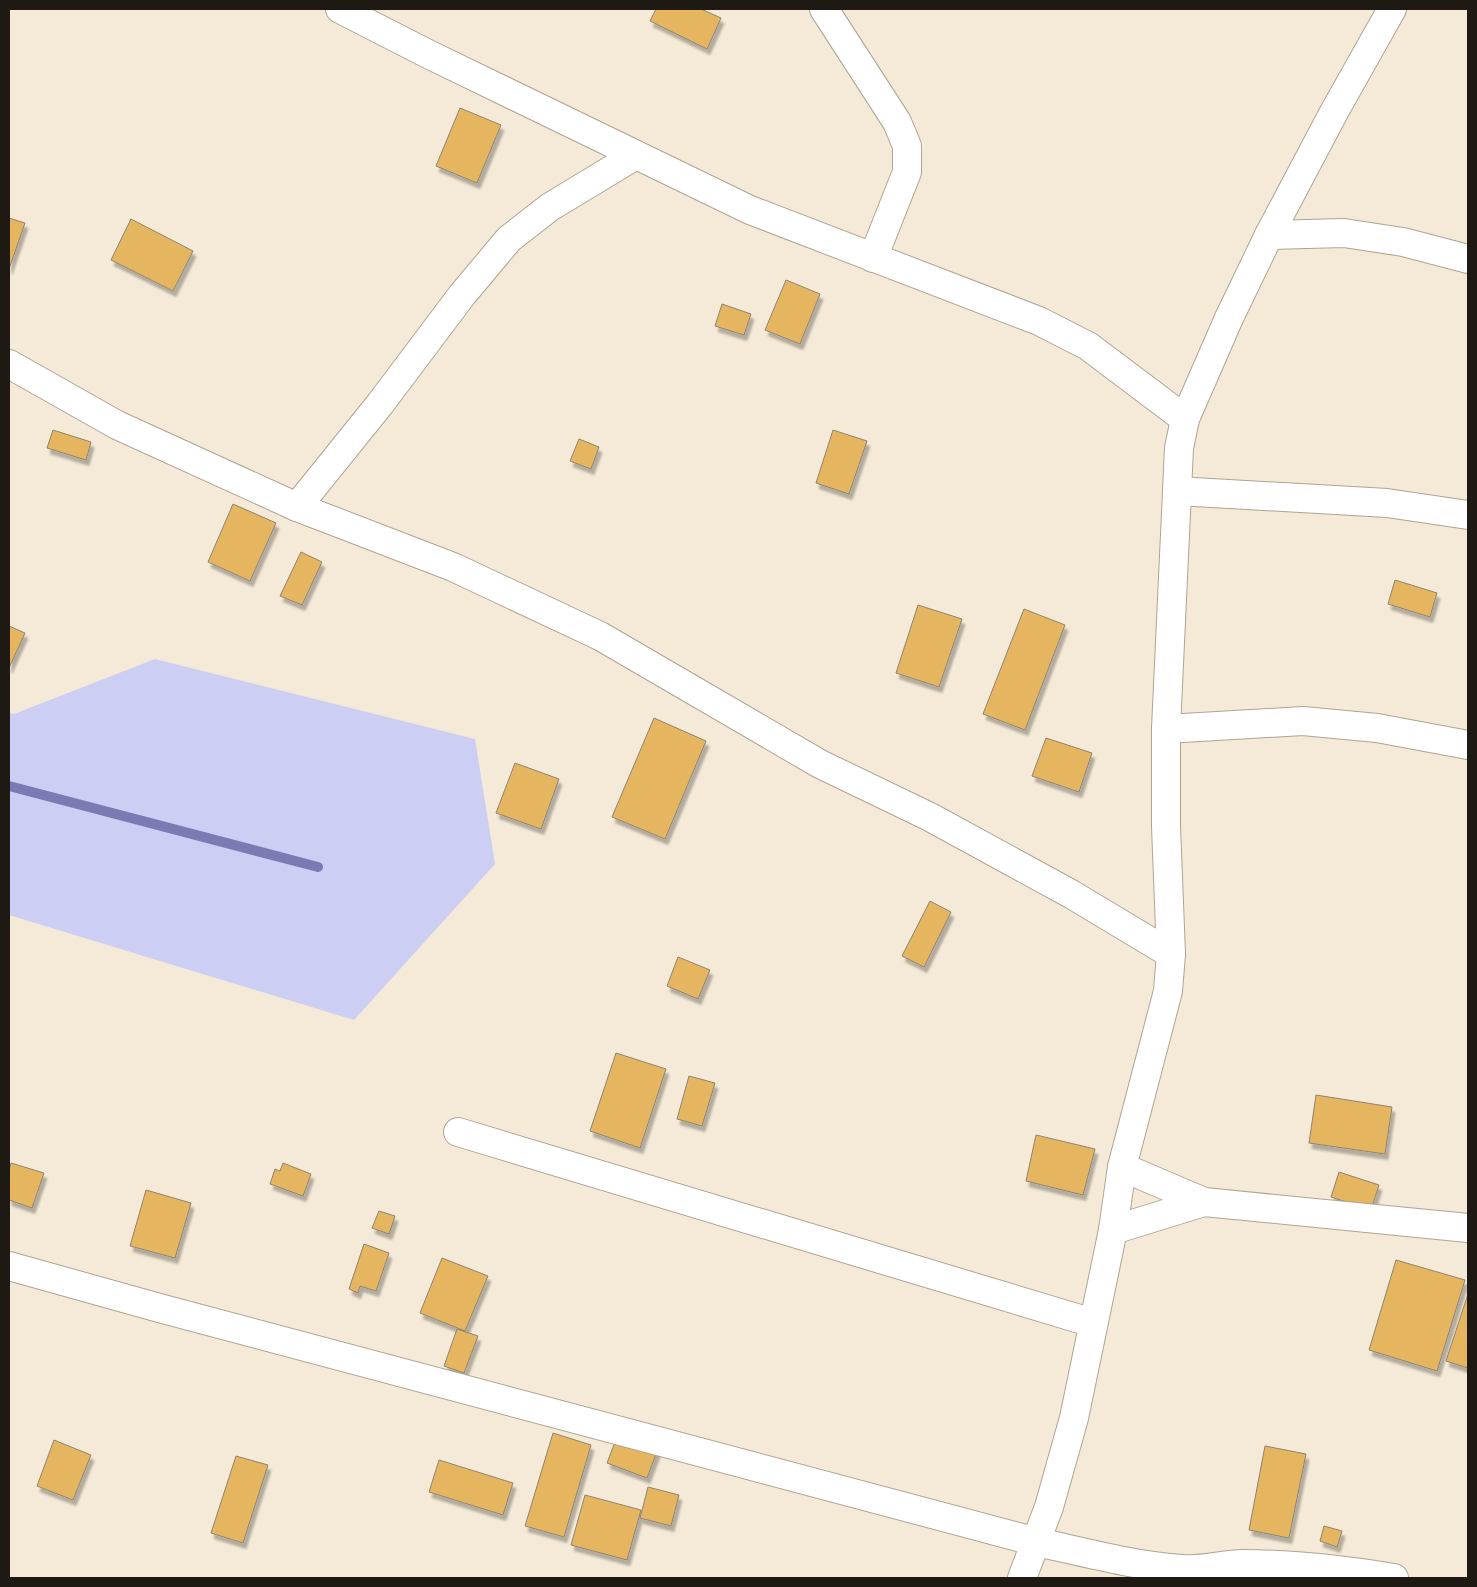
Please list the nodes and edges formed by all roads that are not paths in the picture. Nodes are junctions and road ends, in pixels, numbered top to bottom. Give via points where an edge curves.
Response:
1 (340, 9) edge
2 (824, 9) edge
3 (1392, 9) edge
4 (636, 155) junction
5 (1269, 235) junction
6 (873, 258) junction
7 (1468, 259) edge
8 (9, 364) edge
9 (1185, 419) junction
10 (1176, 491) junction
11 (297, 507) junction
12 (1468, 515) edge
13 (1166, 728) junction
14 (1468, 745) edge
15 (1171, 954) junction
16 (458, 1132) dead end
17 (1122, 1167) junction
18 (1204, 1202) junction
19 (1468, 1228) edge
20 (1113, 1230) junction
21 (9, 1266) edge
22 (1093, 1323) junction
23 (1037, 1542) junction
24 (1022, 1578) edge
25 (1392, 1578) edge

1 - 4 street
2 - 6 street via 897,122 907,146 907,172
3 - 5 street
4 - 6 street via 750,210
4 - 11 street via 550,207 509,239
5 - 7 street via 1344,233 1402,242
5 - 9 street
6 - 9 street via 1048,325 1088,346
8 - 11 street via 117,426
9 - 10 street
10 - 12 street via 1387,503
10 - 13 street
11 - 15 street via 453,567 600,636 820,764 930,817 1071,894
13 - 14 street via 1303,721 1377,728
13 - 15 street
15 - 17 street via 1168,991
16 - 22 street
17 - 18 street
17 - 20 street
18 - 19 street
18 - 20 street
20 - 22 street
21 - 23 street via 162,1310
22 - 23 street via 1074,1418
23 - 24 street
23 - 25 street via 1183,1570 1240,1564 1288,1565

